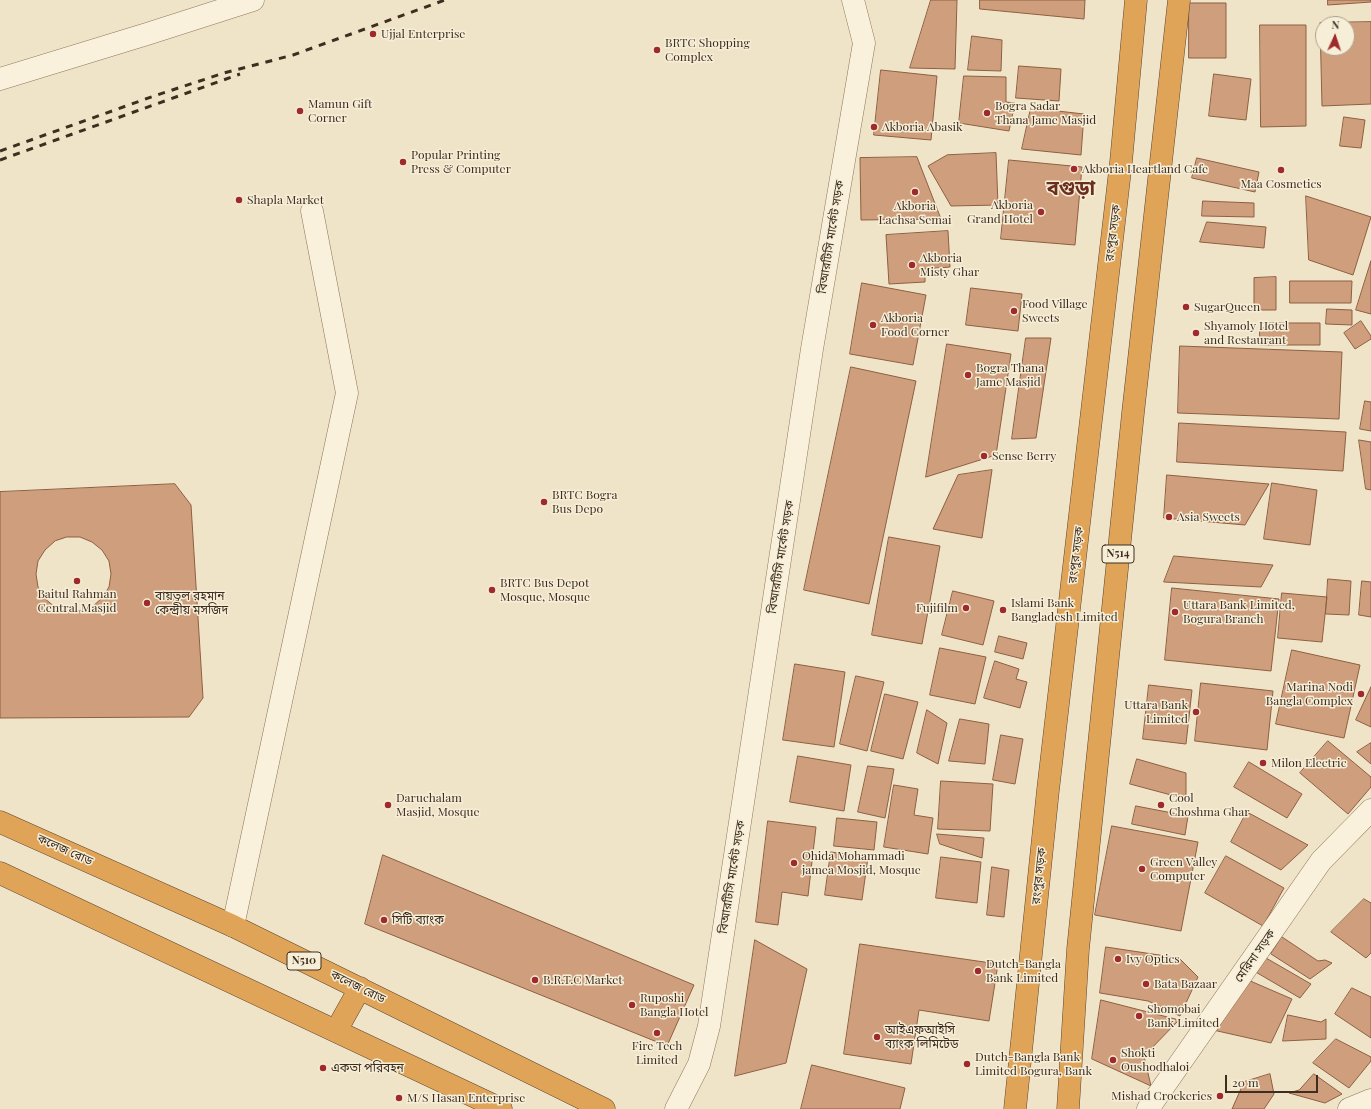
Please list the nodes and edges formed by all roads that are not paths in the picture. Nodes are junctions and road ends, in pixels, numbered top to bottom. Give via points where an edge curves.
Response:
1 (253, 0) edge
2 (853, 0) edge
3 (1136, 0) edge
4 (1179, 0) edge
5 (0, 79) edge
6 (312, 211) dead end
7 (1371, 810) edge
8 (0, 822) edge
9 (0, 872) edge
10 (233, 926) junction
11 (360, 988) junction
12 (336, 1031) junction
13 (1371, 1100) edge
14 (578, 1103) edge
15 (501, 1109) edge
16 (604, 1109) edge
17 (676, 1109) edge
18 (1015, 1109) edge
19 (1068, 1109) edge
20 (1148, 1109) edge
21 (1350, 1109) edge

1 - 5 street
2 - 17 street, বিআরটিসি মার্কেট সড়ক via 864,43 812,349 709,1026 699,1064
3 - 18 highway, রংপুর সড়ক via 1121,162 1048,790
4 - 19 highway, N514 via 1133,413 1078,949
6 - 10 street via 347,393
7 - 20 street, মেরিনা সড়ক via 1321,861
8 - 10 highway, কলেজ রোড / N510
9 - 12 highway
10 - 11 highway, কলেজ রোড / N510
11 - 12 highway
11 - 14 highway, কলেজ রোড / N510
12 - 15 highway
13 - 21 street
14 - 16 highway, কলেজ রোড / N510

